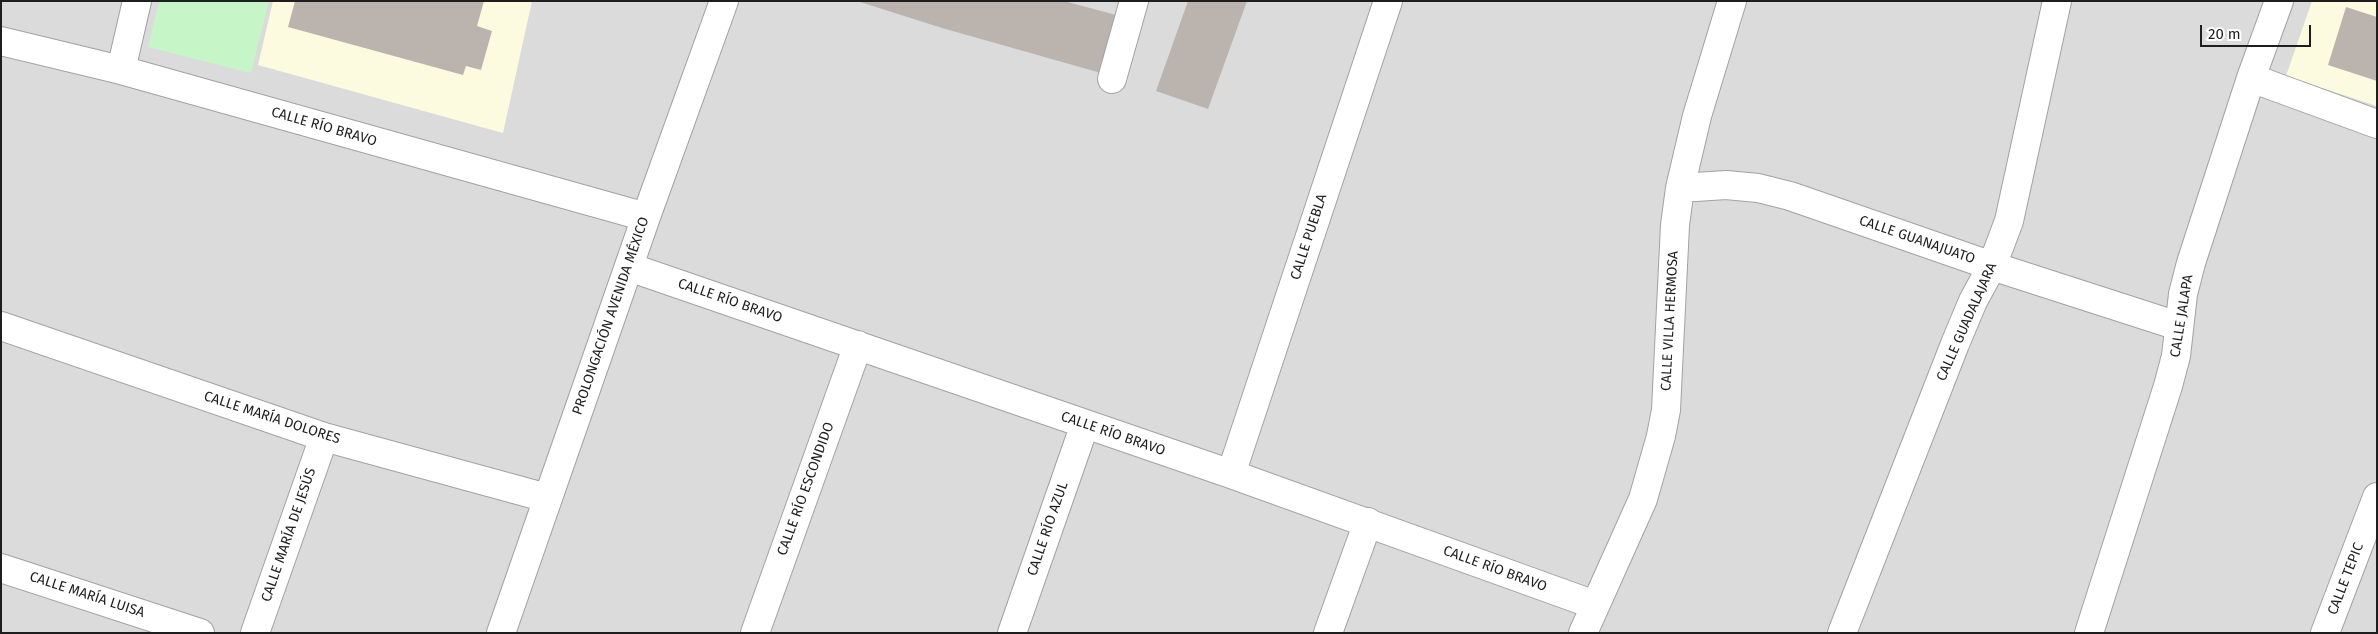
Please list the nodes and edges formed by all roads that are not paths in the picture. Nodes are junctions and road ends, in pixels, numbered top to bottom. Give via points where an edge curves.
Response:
1 (137, 1) edge
2 (724, 1) edge
3 (1134, 1) edge
4 (1388, 1) edge
5 (1732, 1) edge
6 (2057, 1) edge
7 (2279, 1) edge
8 (1, 41) edge
9 (120, 70) junction
10 (2251, 78) junction
11 (1112, 79) dead end
12 (2377, 124) edge
13 (1680, 188) junction
14 (646, 216) junction
15 (1992, 266) junction
16 (629, 267) junction
17 (1, 326) edge
18 (2178, 326) junction
19 (858, 346) junction
20 (1085, 424) junction
21 (324, 437) junction
22 (1230, 474) junction
23 (2377, 497) edge
24 (547, 498) junction
25 (1368, 522) junction
26 (1, 568) edge
27 (1595, 605) junction
28 (200, 633) edge
29 (255, 633) edge
30 (501, 633) edge
31 (755, 633) edge
32 (1012, 633) edge
33 (1328, 633) edge
34 (1584, 633) edge
35 (1842, 633) edge
36 (2089, 633) edge
37 (2325, 633) edge

1 - 9 street
2 - 14 street, PROLONGACIÓN AVENIDA MÉXICO
3 - 11 street
4 - 22 street, CALLE PUEBLA
5 - 13 street, CALLE VILLA HERMOSA via 1696,116
6 - 15 street, CALLE GUADALAJARA via 2009,221
7 - 10 street, CALLE JALAPA
8 - 9 street, CALLE RÍO BRAVO
9 - 14 street, CALLE RÍO BRAVO
10 - 12 street
10 - 18 street, CALLE JALAPA via 2191,263
13 - 15 street, CALLE GUANAJUATO via 1726,185 1790,196
13 - 27 street, CALLE VILLA HERMOSA via 1675,225 1666,410 1661,436 1643,500
14 - 16 street, PROLONGACIÓN AVENIDA MÉXICO
15 - 18 street, CALLE GUANAJUATO
15 - 35 street, CALLE GUADALAJARA via 1954,344
16 - 19 street, CALLE RÍO BRAVO
16 - 24 street, PROLONGACIÓN AVENIDA MÉXICO
17 - 21 street, CALLE MARÍA DOLORES
18 - 36 street, CALLE JALAPA via 2176,356 2168,386
19 - 20 street, CALLE RÍO BRAVO
19 - 31 street, CALLE RÍO ESCONDIDO
20 - 22 street, CALLE RÍO BRAVO
20 - 32 street, CALLE RÍO AZUL
21 - 24 street, CALLE MARÍA DOLORES
21 - 29 street, CALLE MARÍA DE JESÚS
22 - 25 street, CALLE RÍO BRAVO
23 - 37 street, CALLE TEPIC
24 - 30 street, PROLONGACIÓN AVENIDA MÉXICO
25 - 27 street, CALLE RÍO BRAVO
25 - 33 street
26 - 28 street, CALLE MARÍA LUISA
27 - 34 street, CALLE VILLA HERMOSA

